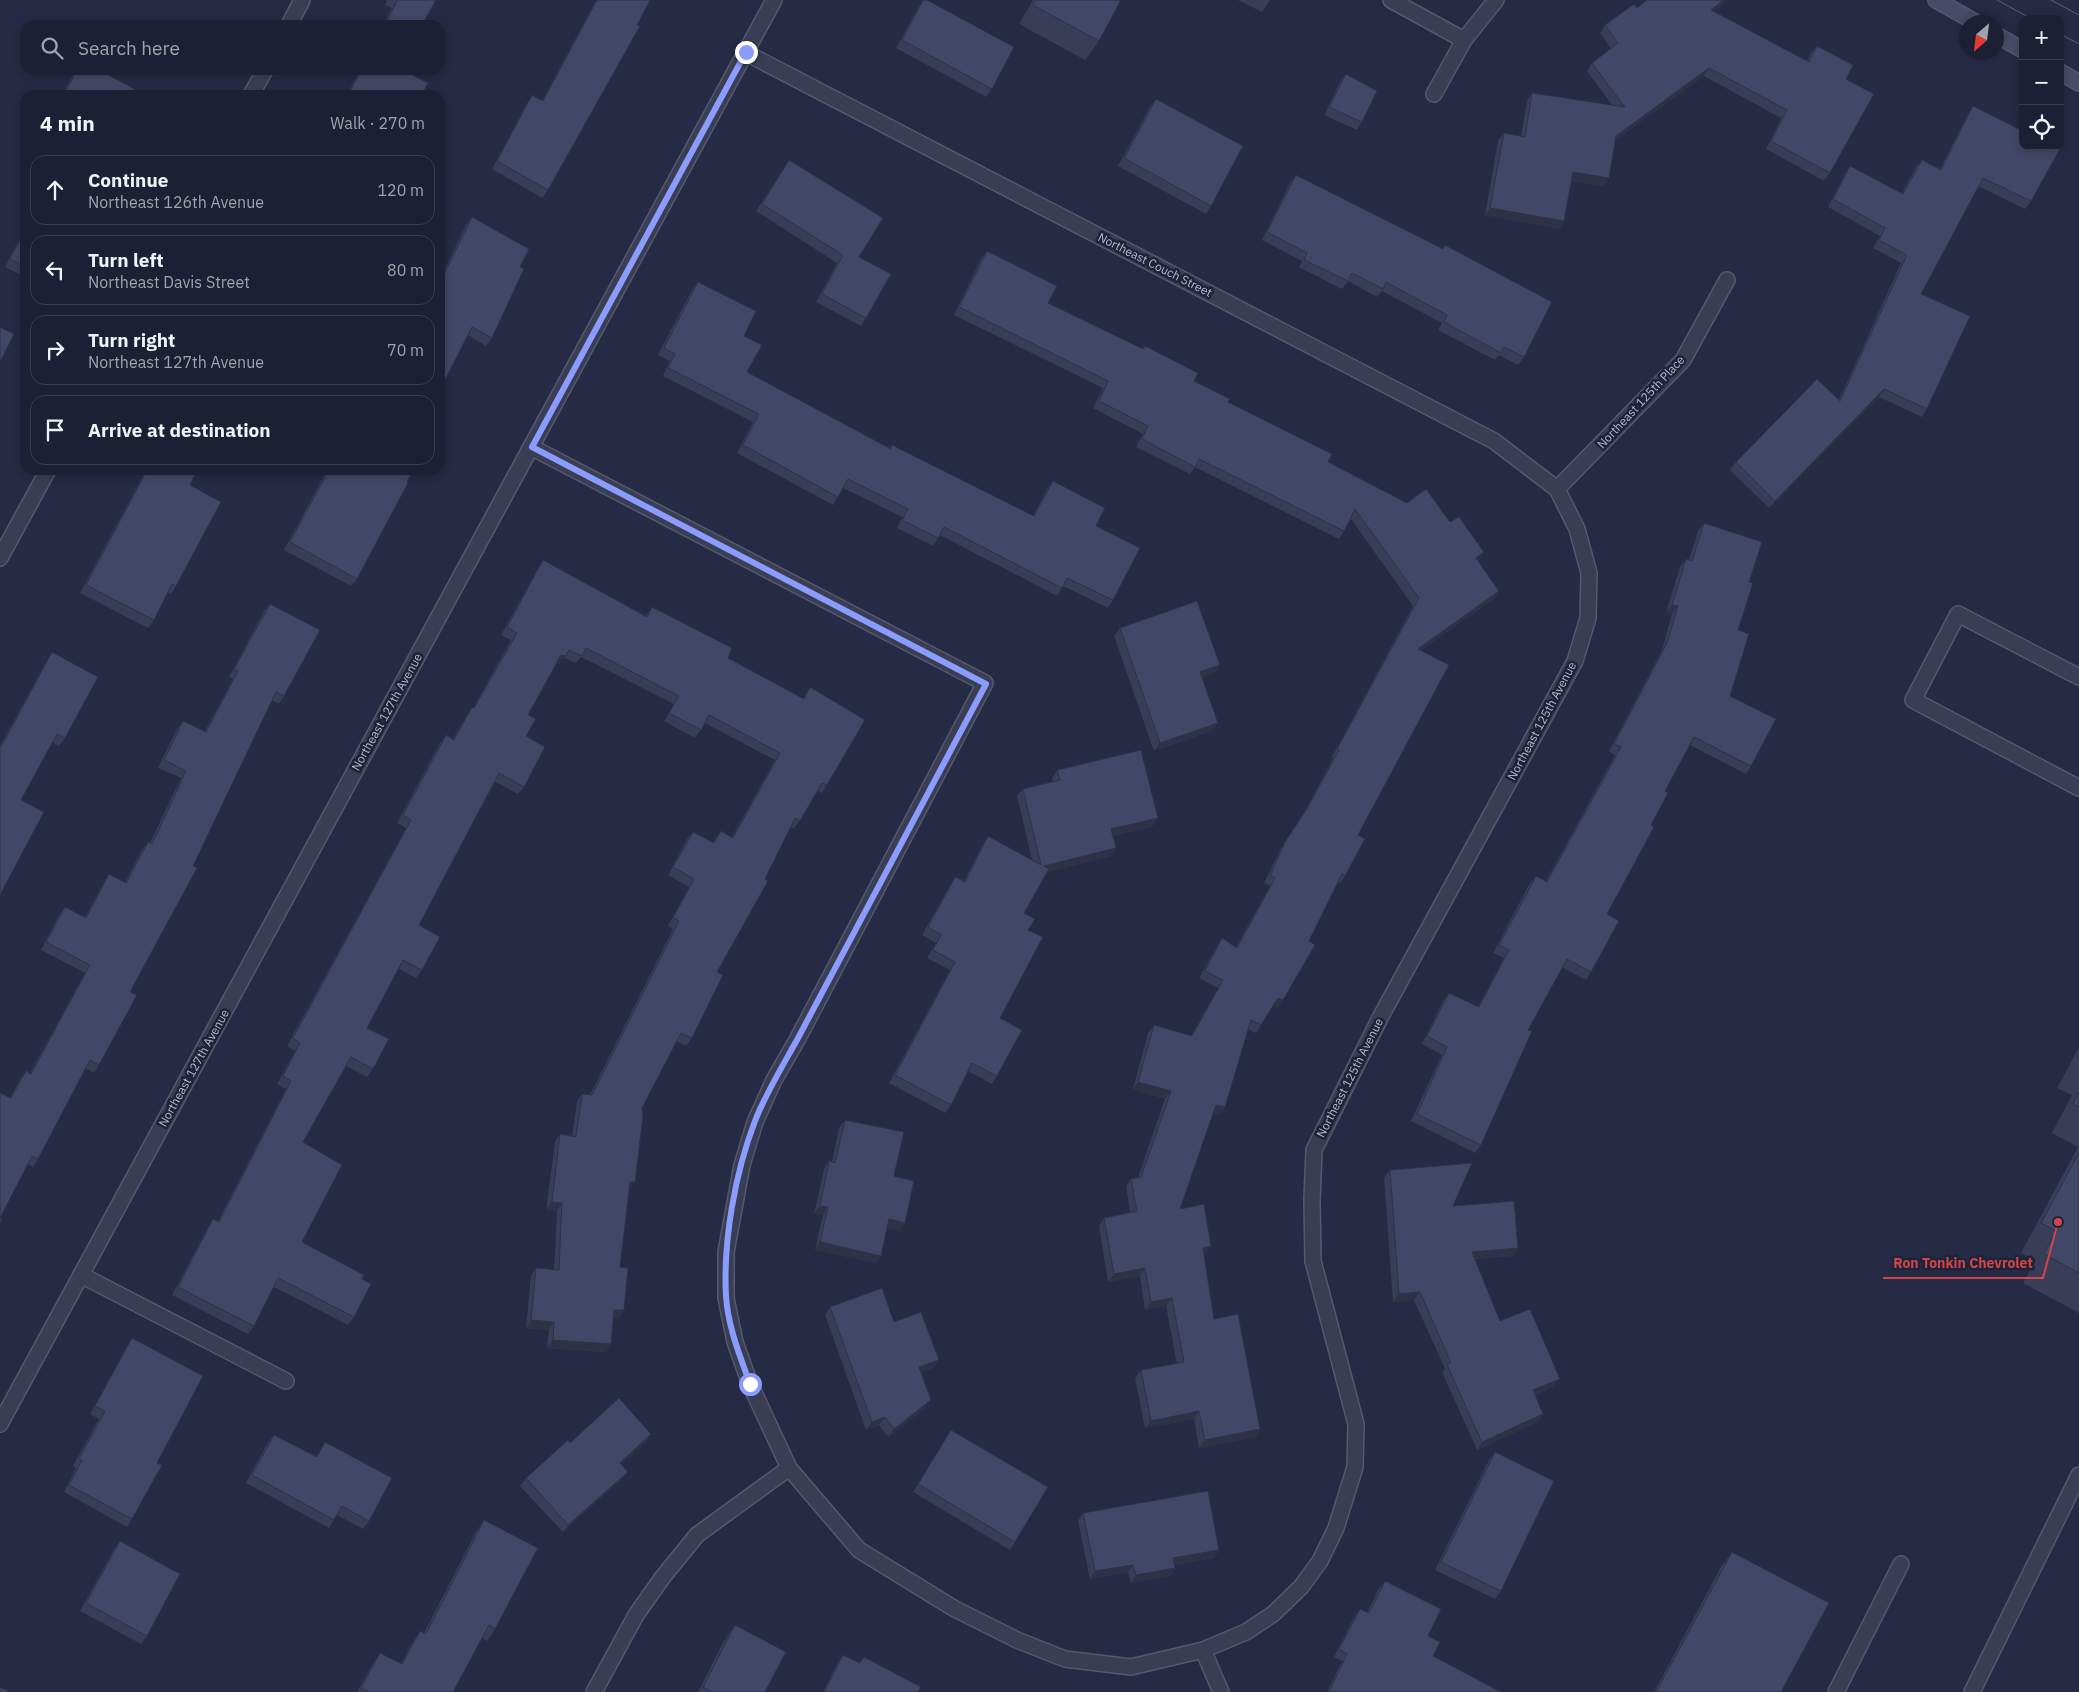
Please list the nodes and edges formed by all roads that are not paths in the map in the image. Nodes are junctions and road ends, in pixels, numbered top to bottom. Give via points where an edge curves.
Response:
1 (302, 0) edge
2 (774, 0) edge
3 (1391, 0) edge
4 (1496, 0) edge
5 (1936, 0) edge
6 (1963, 15) edge
7 (292, 20) edge
8 (2004, 39) edge
9 (1464, 40) junction
10 (2019, 48) edge
11 (746, 52) junction
12 (2064, 74) edge
13 (261, 75) edge
14 (2079, 83) edge
15 (254, 90) edge
16 (1434, 94) dead end
17 (1727, 280) dead end
18 (532, 447) junction
19 (45, 475) edge
20 (1557, 489) junction
21 (0, 558) edge
22 (2079, 677) edge
23 (2079, 788) edge
24 (81, 1275) junction
25 (286, 1381) dead end
26 (0, 1424) edge
27 (789, 1468) junction
28 (2079, 1475) edge
29 (1901, 1564) dead end
30 (1203, 1650) junction
31 (594, 1692) edge
32 (1221, 1692) edge
33 (1836, 1692) edge
34 (1972, 1692) edge

1 - 7 street
2 - 11 street, Northeast 127th Avenue
3 - 9 street
4 - 9 street
5 - 6 street
8 - 10 street
9 - 16 street
11 - 18 street, Northeast 127th Avenue
11 - 20 street, Northeast Couch Street via 1494,441
12 - 14 street
13 - 15 street
17 - 20 street, Northeast 125th Place via 1683,360
18 - 24 street, Northeast 127th Avenue
18 - 27 street, Northeast 125th Avenue via 986,684 774,1080 755,1122 742,1165 726,1252 726,1298 735,1342 750,1384
19 - 21 street
20 - 30 street, Northeast 125th Avenue via 1577,528 1589,573 1588,618 1575,661 1381,1016 1314,1150 1314,1261 1356,1424 1355,1467 1332,1536 1320,1561 1301,1587 1273,1614 1246,1632
22 - 23 street via 1958,614 1913,700
24 - 25 street
24 - 26 street, Northeast 127th Avenue
27 - 30 street, Northeast 125th Avenue via 859,1550 955,1609 1017,1640 1065,1659 1131,1667
27 - 31 street via 697,1535 636,1615
28 - 34 street
29 - 33 street
30 - 32 street

